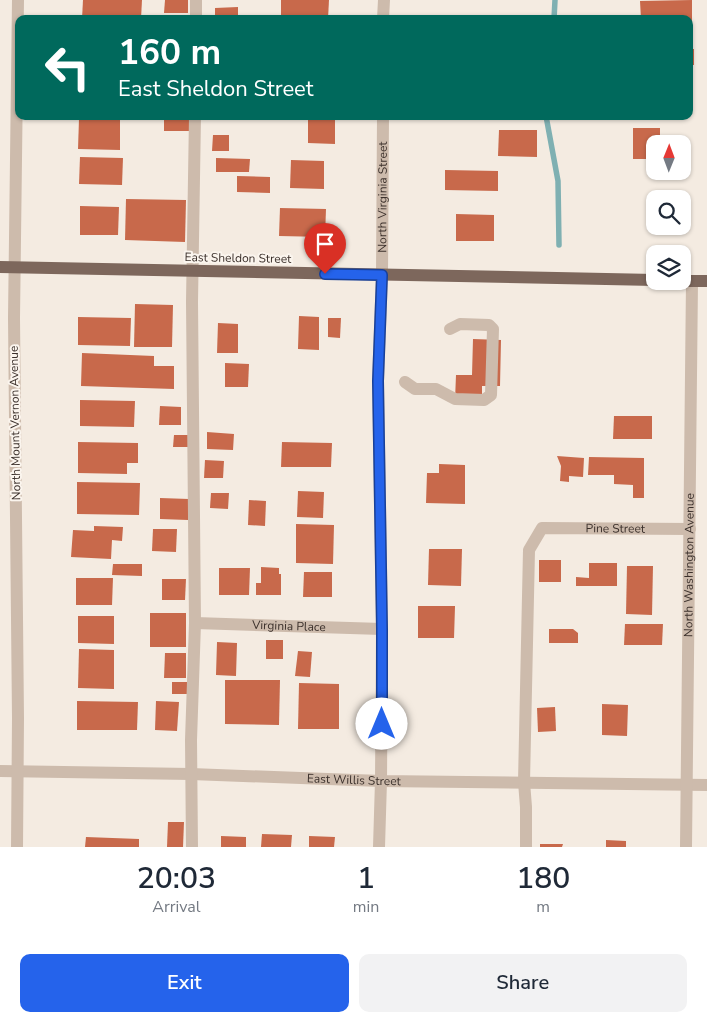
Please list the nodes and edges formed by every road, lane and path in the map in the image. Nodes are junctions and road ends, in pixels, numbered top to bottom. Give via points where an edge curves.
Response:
1 (18, 0) edge
2 (196, 0) edge
3 (384, 0) edge
4 (18, 15) edge
5 (196, 15) edge
6 (384, 15) edge
7 (17, 120) edge
8 (194, 120) edge
9 (383, 120) edge
10 (0, 266) edge
11 (15, 267) junction
12 (192, 271) junction
13 (382, 275) junction
14 (646, 280) edge
15 (691, 281) edge
16 (707, 281) edge
17 (687, 290) edge
18 (450, 329) dead end
19 (405, 382) dead end
20 (690, 529) junction
21 (194, 623) junction
22 (382, 629) junction
23 (0, 770) edge
24 (17, 771) junction
25 (191, 774) junction
26 (381, 781) junction
27 (524, 782) junction
28 (687, 784) junction
29 (707, 785) edge
30 (17, 847) edge
31 (192, 847) edge
32 (379, 847) edge
33 (526, 847) edge
34 (686, 847) edge

1 - 4 street, North Mount Vernon Avenue
2 - 5 street
3 - 6 street
7 - 11 street, North Mount Vernon Avenue
8 - 12 street
9 - 13 street, North Virginia Street
10 - 11 main road, East Sheldon Street
11 - 12 main road, East Sheldon Street
11 - 24 street, North Mount Vernon Avenue
12 - 13 main road, East Sheldon Street
12 - 21 street
13 - 14 main road, East Sheldon Street
13 - 22 street, North Virginia Street via 378,381
15 - 16 main road
17 - 20 street, North Washington Avenue
18 - 19 street via 460,324 489,325 493,329 491,395 484,400 455,399 436,389 415,388
20 - 27 street, Pine Street via 542,528 529,550
20 - 28 street, North Washington Avenue
21 - 22 street, Virginia Place
21 - 25 street
22 - 26 street, North Virginia Street
23 - 24 street, East Willis Street
24 - 25 street, East Willis Street
24 - 30 street, North Mount Vernon Avenue
25 - 26 street, East Willis Street
25 - 31 street
26 - 27 street, East Willis Street
26 - 32 street, North Virginia Street
27 - 28 street, East Willis Street
27 - 33 street
28 - 29 street, East Willis Street
28 - 34 street, North Washington Avenue

